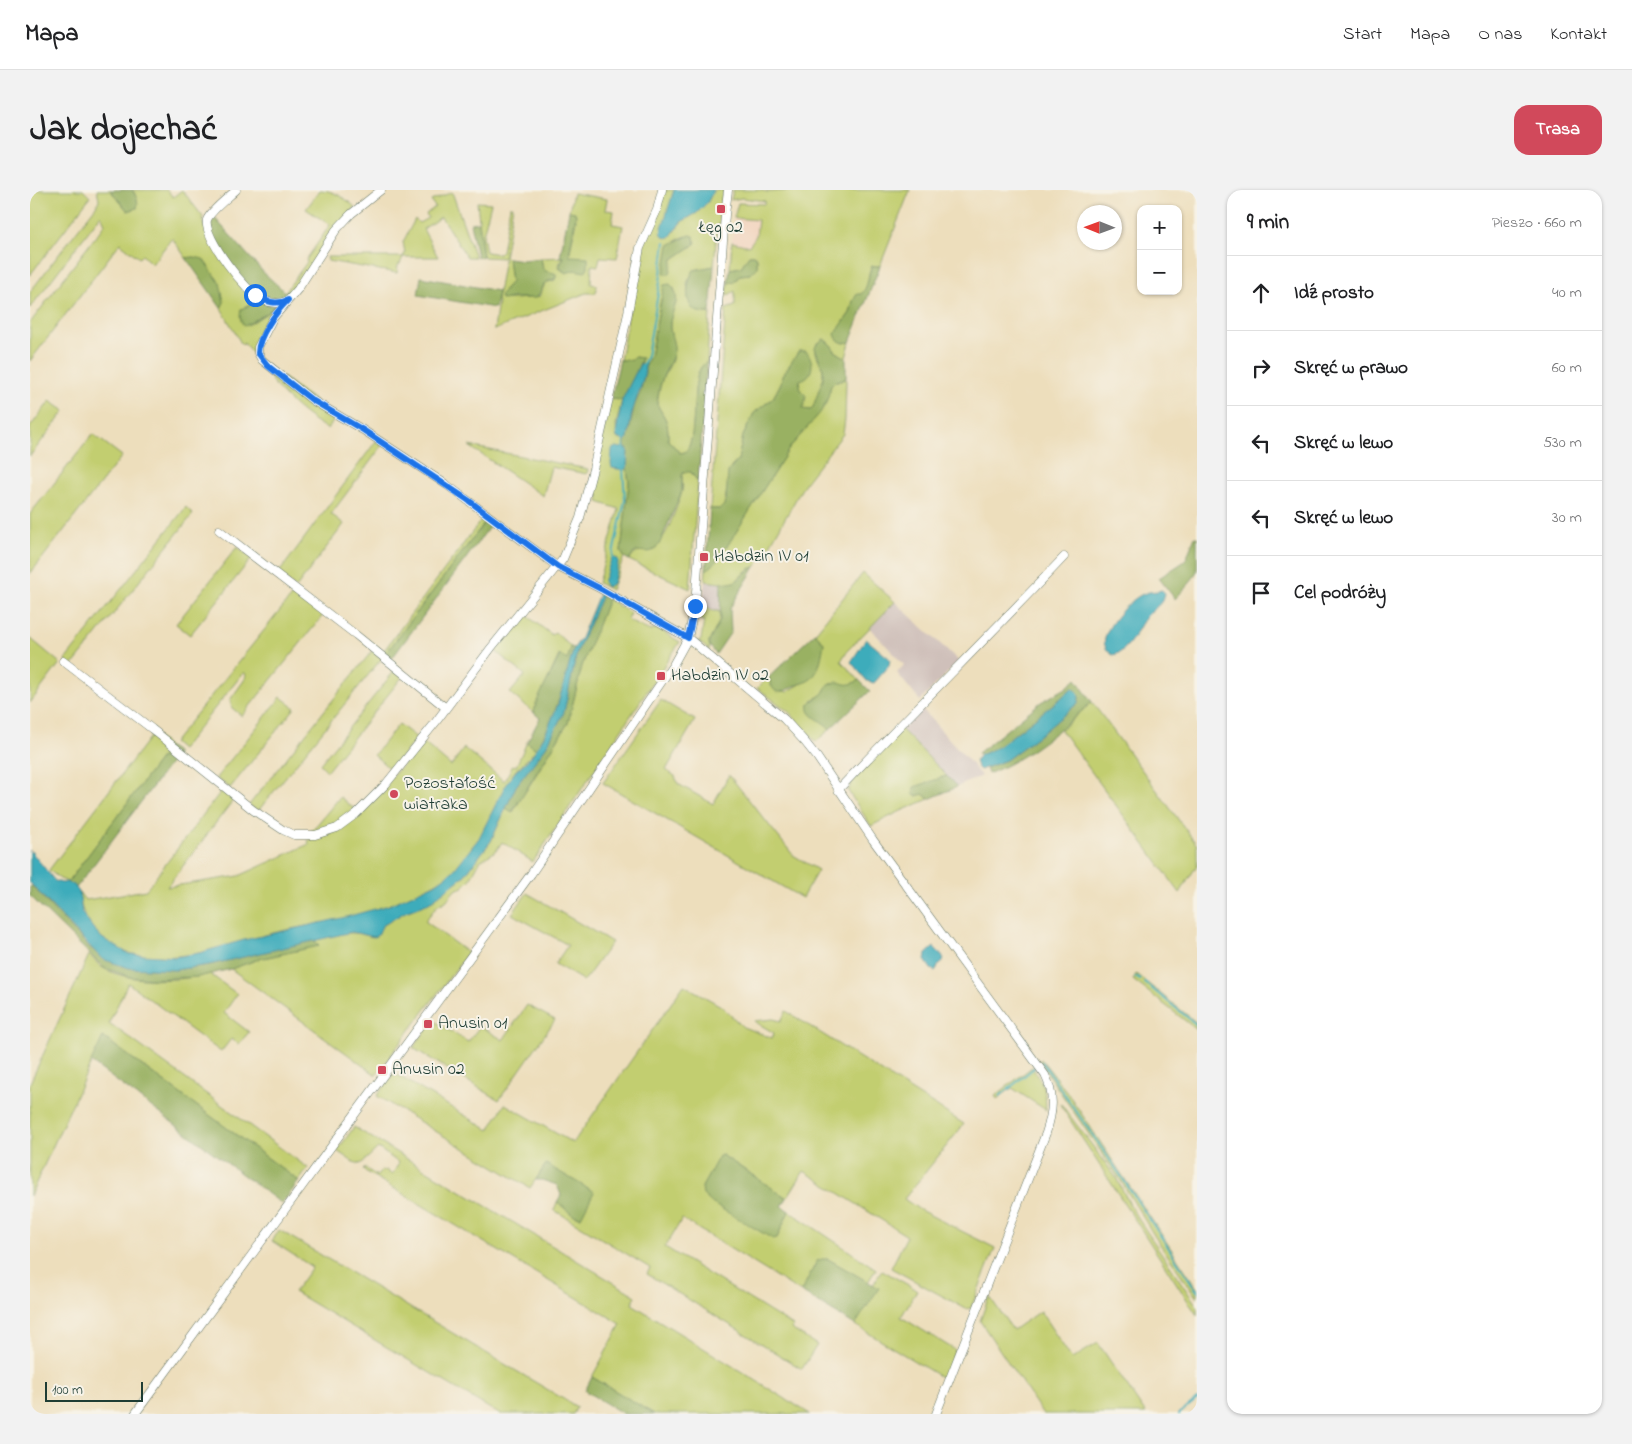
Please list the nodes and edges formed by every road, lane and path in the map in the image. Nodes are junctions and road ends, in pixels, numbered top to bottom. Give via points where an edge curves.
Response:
1 (236, 190) edge
2 (381, 190) edge
3 (662, 190) edge
4 (728, 190) edge
5 (288, 300) junction
6 (219, 530) dead end
7 (1064, 557) dead end
8 (558, 567) junction
9 (688, 638) junction
10 (63, 661) dead end
11 (446, 708) junction
12 (838, 790) junction
13 (135, 1414) edge
14 (936, 1414) edge

1 - 5 street via 210,214 206,223 209,235 234,272 255,295 278,303
2 - 5 street via 336,230
3 - 8 street via 638,254 627,318 580,518
4 - 9 street via 695,606
5 - 8 street via 273,318 258,347 258,353 268,366 312,400 468,500
6 - 11 street
7 - 12 street
8 - 9 street
8 - 11 street
9 - 12 street via 796,730
9 - 13 street via 668,673 531,874
10 - 11 street via 253,810 294,835 329,831 356,814 386,784
12 - 14 street via 1045,1075 1053,1098 1046,1133

